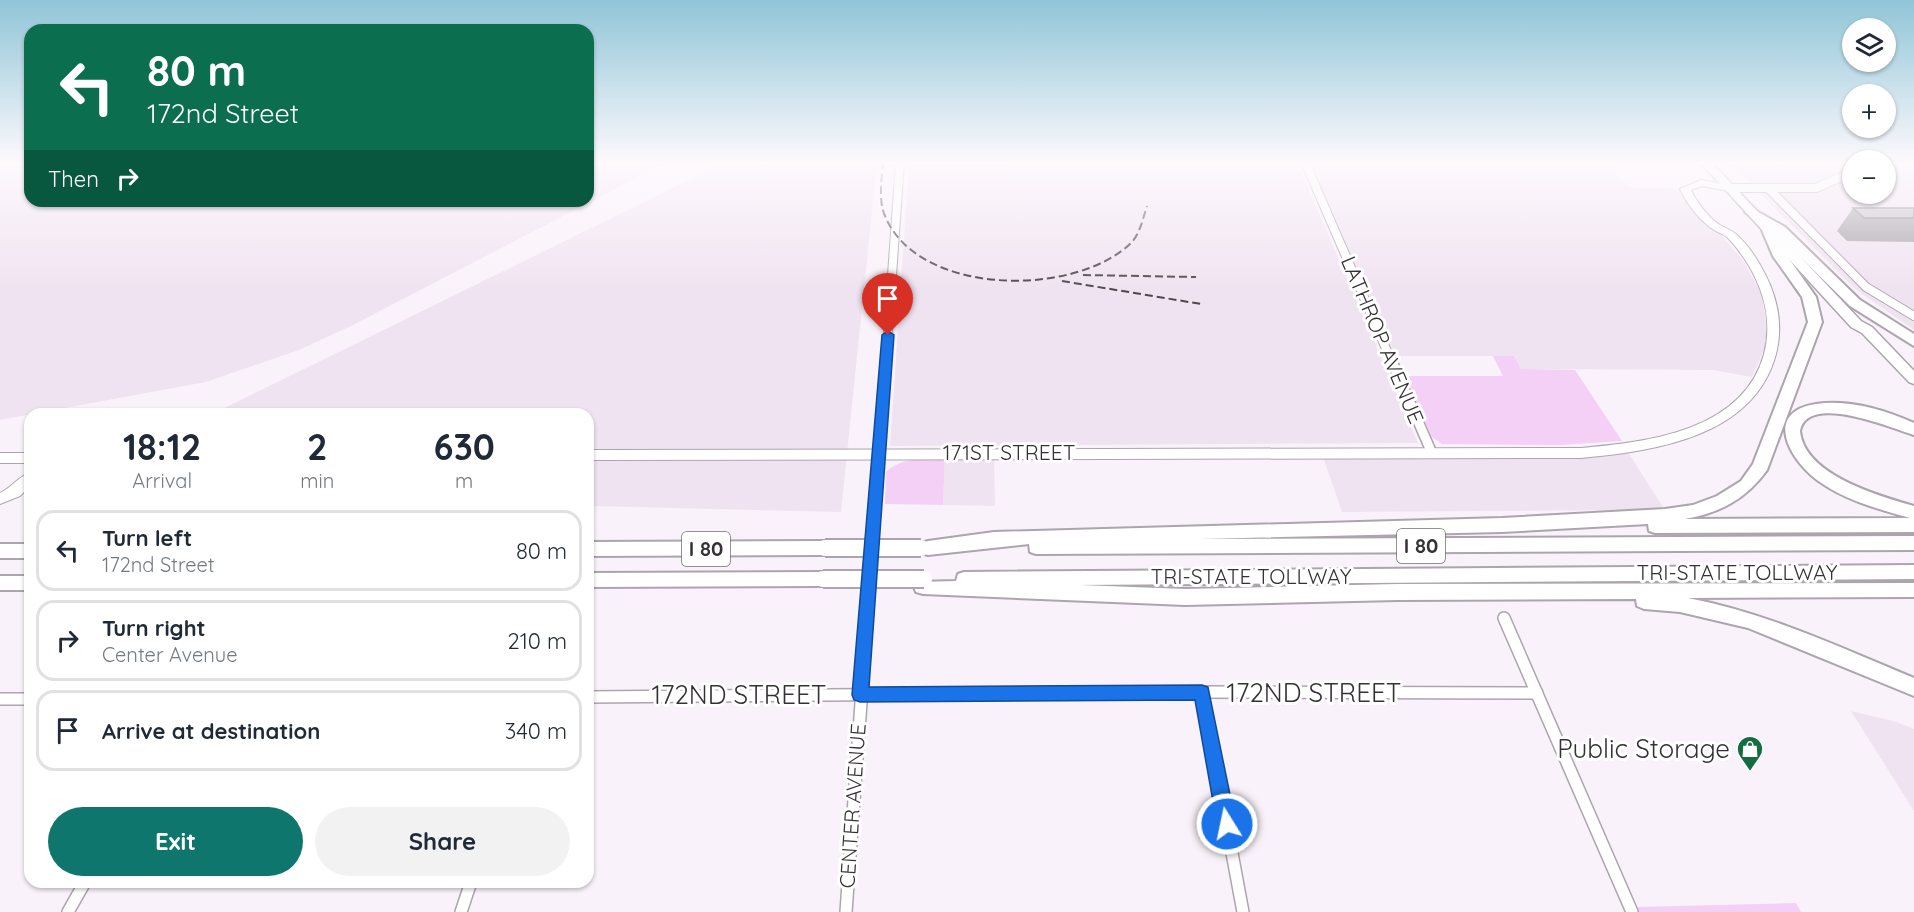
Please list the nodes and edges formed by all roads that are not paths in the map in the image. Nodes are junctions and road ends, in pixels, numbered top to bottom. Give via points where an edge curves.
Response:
1 (897, 205) edge
2 (1324, 205) edge
3 (1698, 205) edge
4 (1706, 205) edge
5 (1744, 205) edge
6 (1784, 205) edge
7 (1751, 212) junction
8 (1769, 230) junction
9 (1727, 232) junction
10 (1914, 316) edge
11 (1856, 324) junction
12 (1914, 341) edge
13 (1914, 379) edge
14 (1914, 390) edge
15 (1914, 429) edge
16 (1431, 451) junction
17 (880, 453) junction
18 (594, 455) edge
19 (0, 458) edge
20 (24, 458) edge
21 (24, 484) edge
22 (0, 499) edge
23 (1914, 513) edge
24 (1502, 525) junction
25 (1914, 525) edge
26 (1914, 543) edge
27 (925, 548) junction
28 (594, 549) edge
29 (0, 551) edge
30 (24, 551) edge
31 (1914, 572) edge
32 (594, 580) edge
33 (0, 583) edge
34 (24, 583) edge
35 (923, 583) junction
36 (1914, 590) edge
37 (1382, 594) junction
38 (1504, 618) dead end
39 (1914, 687) edge
40 (1202, 692) junction
41 (1537, 693) junction
42 (860, 695) junction
43 (594, 697) edge
44 (0, 699) edge
45 (24, 699) edge
46 (82, 888) edge
47 (469, 888) edge
48 (68, 912) edge
49 (461, 912) edge
50 (846, 912) edge
51 (1243, 912) edge
52 (1632, 912) edge

1 - 17 street, CENTER AVENUE
2 - 16 street, LATHROP AVENUE
3 - 9 street via 1717,228
4 - 9 street
5 - 7 main road
6 - 10 street via 1866,287
7 - 8 main road
7 - 12 highway via 1780,230 1855,303
8 - 11 main road
8 - 24 highway via 1780,256 1809,297 1815,322 1753,479 1723,501 1684,513
9 - 16 street, 171ST STREET via 1765,284 1774,319 1771,365 1754,392 1730,414 1667,440 1617,450
11 - 13 main road via 1868,330
11 - 14 main road via 1858,331
15 - 23 highway via 1874,414 1830,409 1802,415 1792,431 1799,451 1826,477 1869,498
16 - 17 street, 171ST STREET
17 - 18 street, 171ST STREET
17 - 42 street, CENTER AVENUE
19 - 20 street
21 - 22 street
24 - 25 highway
24 - 27 highway via 1058,536
26 - 27 highway, TRI-STATE TOLLWAY / I 80
27 - 28 highway, TRI-STATE TOLLWAY / I 80, bridge
29 - 30 highway
31 - 35 highway, TRI-STATE TOLLWAY / I 80
32 - 35 highway, I 80, bridge via 828,579
33 - 34 highway
35 - 37 highway via 1098,596
36 - 37 highway
37 - 39 highway via 1647,601 1696,607 1769,627
38 - 41 street
40 - 41 street, 172ND STREET
40 - 42 street, 172ND STREET
40 - 51 street
41 - 52 street
42 - 43 street, 172ND STREET
42 - 50 street, CENTER AVENUE
44 - 45 street
46 - 48 street
47 - 49 street

